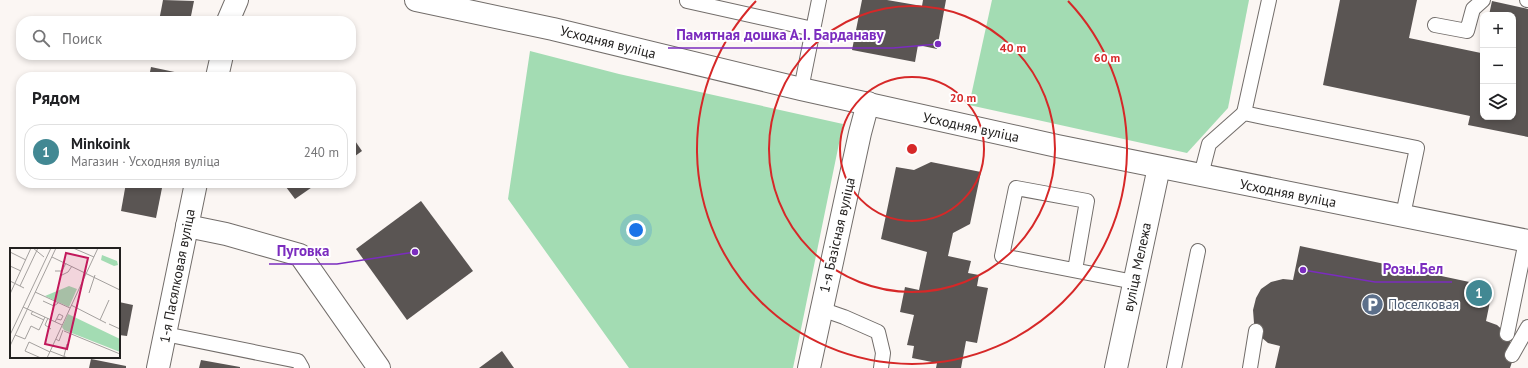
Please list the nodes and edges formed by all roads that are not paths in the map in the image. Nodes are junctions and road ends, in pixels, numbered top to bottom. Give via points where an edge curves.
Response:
1 (237, 0) edge
2 (416, 0) edge
3 (819, 0) edge
4 (1269, 0) edge
5 (1483, 0) edge
6 (687, 1) dead end
7 (230, 16) edge
8 (1436, 25) dead end
9 (813, 29) junction
10 (221, 60) edge
11 (218, 72) edge
12 (801, 89) junction
13 (868, 103) junction
14 (1244, 113) junction
15 (1159, 167) junction
16 (1201, 175) junction
17 (195, 188) edge
18 (1403, 215) junction
19 (187, 226) junction
20 (1527, 241) edge
21 (1198, 250) dead end
22 (1075, 270) junction
23 (1134, 282) junction
24 (821, 309) junction
25 (1528, 327) edge
26 (1256, 331) dead end
27 (165, 334) junction
28 (1507, 334) dead end
29 (1512, 354) dead end
30 (158, 368) edge
31 (302, 368) edge
32 (379, 368) edge
33 (809, 368) edge
34 (881, 368) edge
35 (1116, 368) edge
36 (1174, 368) edge
37 (1250, 368) edge

1 - 7 street
2 - 12 street, Усходняя вуліца via 553,29
3 - 9 lane
4 - 14 lane
5 - 8 lane via 1473,9 1467,32
6 - 9 lane
9 - 12 lane
10 - 11 street
12 - 13 street, Усходняя вуліца
13 - 15 street, Усходняя вуліца
13 - 24 street, 1-я Базісная вуліца
14 - 16 lane via 1209,144
14 - 18 lane via 1417,148
15 - 16 street, Усходняя вуліца
15 - 23 street, вуліца Мележа
16 - 18 street, Усходняя вуліца
17 - 19 street, 1-я Пасялковая вуліца
18 - 20 street, Усходняя вуліца
19 - 27 street, 1-я Пасялковая вуліца
19 - 32 street via 300,255
20 - 28 lane
21 - 36 lane
22 - 22 lane via 1002,256 1016,188 1087,201
22 - 23 lane
23 - 35 street, вуліца Мележа
24 - 33 street, 1-я Базісная вуліца
24 - 34 lane via 878,332 883,353
25 - 29 lane
26 - 37 lane
27 - 30 street, 1-я Пасялковая вуліца
27 - 31 lane via 298,361

